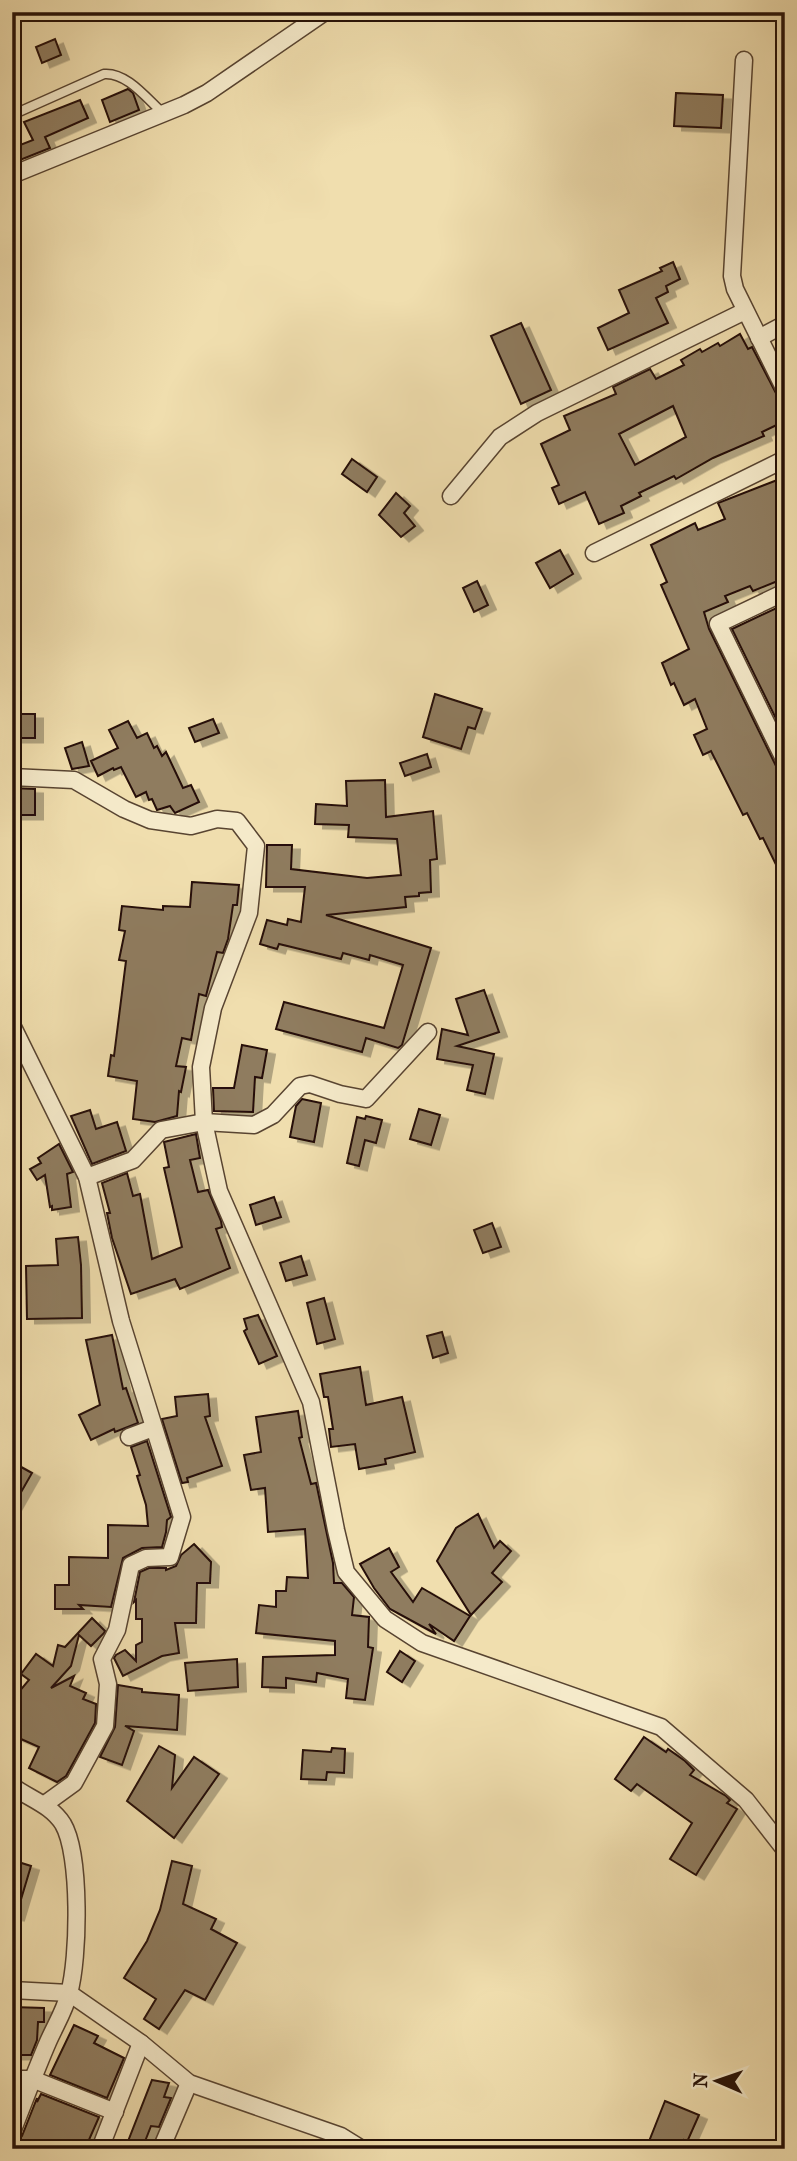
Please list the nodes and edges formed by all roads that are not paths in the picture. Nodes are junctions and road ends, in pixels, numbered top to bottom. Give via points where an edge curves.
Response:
1 (325, 12) edge
2 (15, 48) dead end
3 (744, 60) dead end
4 (12, 96) edge
5 (164, 114) junction
6 (12, 115) edge
7 (12, 175) edge
8 (745, 311) junction
9 (785, 324) edge
10 (759, 338) junction
11 (785, 390) edge
12 (785, 459) edge
13 (451, 496) dead end
14 (594, 553) dead end
15 (785, 592) edge
16 (785, 761) edge
17 (12, 777) edge
18 (12, 1025) edge
19 (428, 1032) dead end
20 (204, 1122) junction
21 (87, 1177) junction
22 (153, 1428) junction
23 (130, 1437) dead end
24 (12, 1786) edge
25 (45, 1804) junction
26 (785, 1850) edge
27 (12, 1990) edge
28 (69, 1993) junction
29 (141, 2043) junction
30 (12, 2079) edge
31 (32, 2079) junction
32 (189, 2083) junction
33 (115, 2112) junction
34 (12, 2132) edge
35 (100, 2149) edge
36 (162, 2149) edge
37 (362, 2149) edge

1 - 5 street via 207,93
2 - 4 lane
3 - 8 street via 731,263
5 - 6 lane via 121,76 104,74
5 - 7 street
8 - 10 street
8 - 13 street via 515,426 500,437
9 - 10 street
10 - 11 street
12 - 14 street
15 - 16 street via 718,624
17 - 20 street via 74,780 150,820 191,826 217,819 237,821 256,846 249,913 213,1008 201,1067
18 - 21 street
19 - 20 street via 366,1099 310,1084 300,1086 273,1115 254,1125
20 - 21 street via 161,1130 133,1160
20 - 26 street via 219,1191 311,1402 346,1572 385,1619 422,1643 662,1727 746,1800
21 - 22 street via 121,1321
22 - 23 street
22 - 25 street via 182,1517 177,1537 170,1557 146,1558 131,1565 117,1630 102,1659 108,1684 105,1726 74,1783
24 - 25 street
25 - 28 street via 62,1824 73,1850 77,1930
27 - 28 street
28 - 29 street
28 - 31 street
29 - 32 street
29 - 33 street
30 - 31 street
31 - 33 street
31 - 34 street
32 - 36 street
32 - 37 street via 341,2136
33 - 35 street

